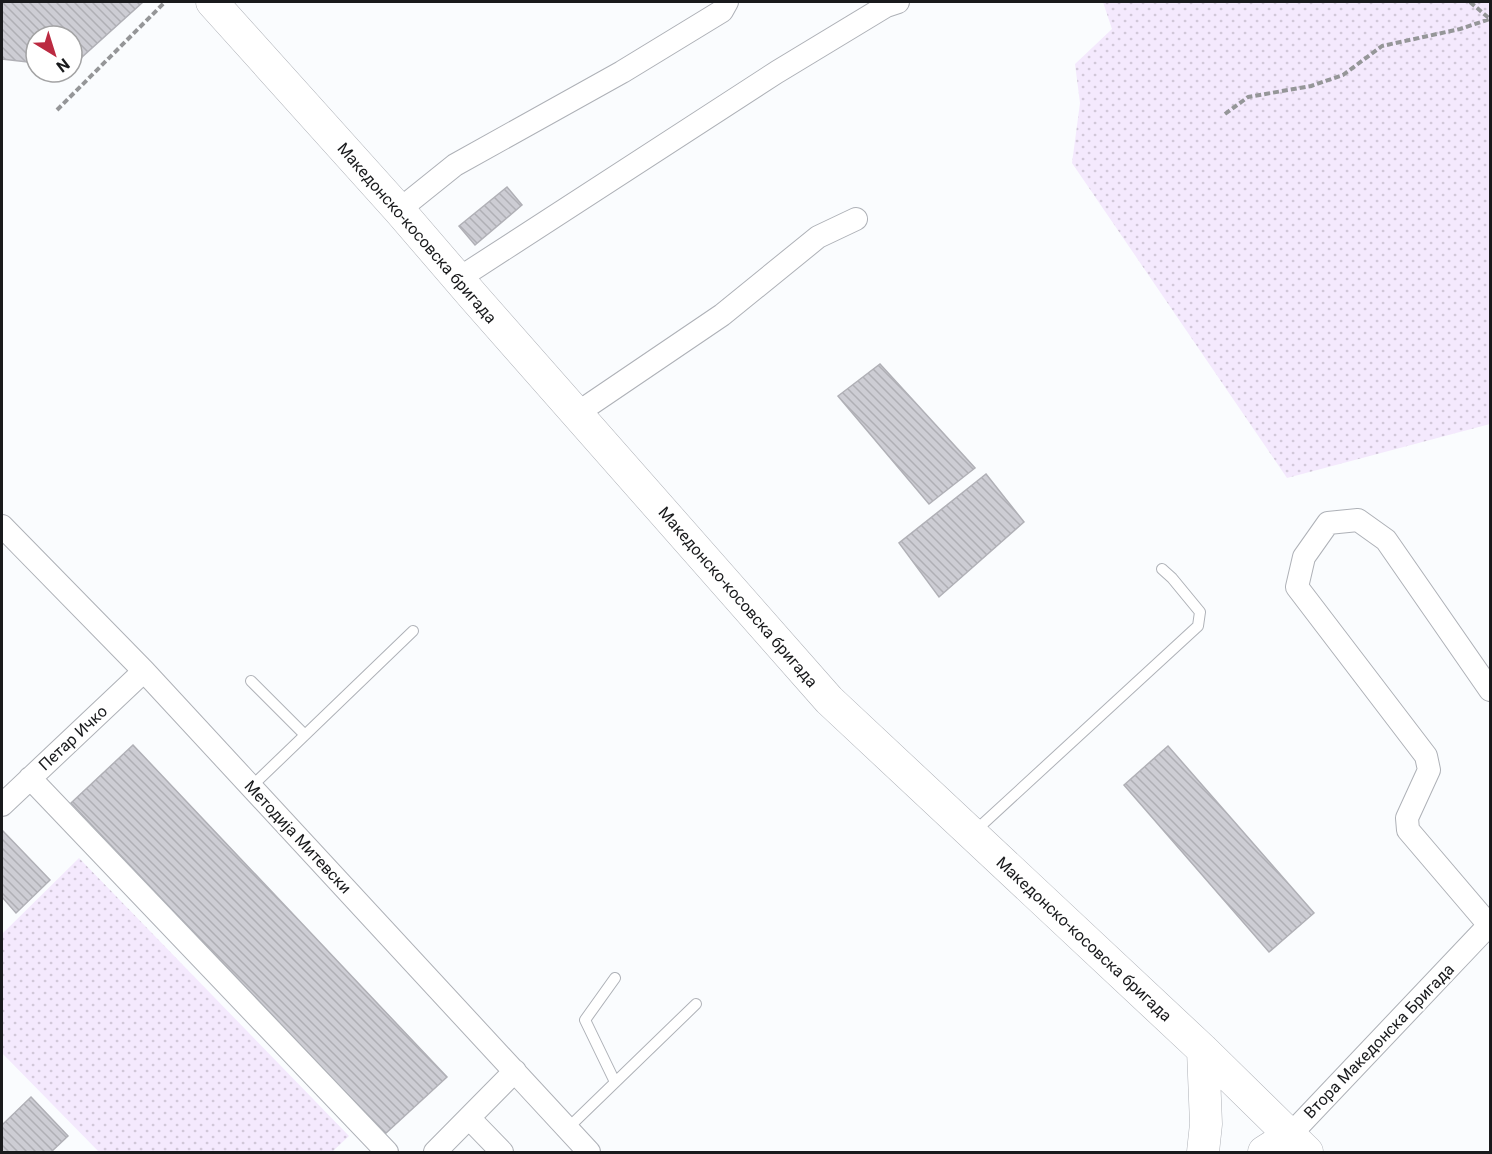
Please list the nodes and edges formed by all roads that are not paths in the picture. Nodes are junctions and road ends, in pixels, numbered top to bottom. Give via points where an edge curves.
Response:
1 (212, 2) edge
2 (728, 2) edge
3 (898, 2) edge
4 (399, 210) junction
5 (856, 219) dead end
6 (458, 279) junction
7 (576, 414) junction
8 (2, 526) edge
9 (1162, 569) dead end
10 (413, 631) dead end
11 (144, 671) junction
12 (251, 681) dead end
13 (1491, 690) edge
14 (305, 735) junction
15 (30, 778) junction
16 (251, 787) junction
17 (2, 805) edge
18 (972, 834) junction
19 (1490, 925) edge
20 (615, 978) dead end
21 (696, 1004) dead end
22 (1203, 1050) junction
23 (515, 1071) junction
24 (615, 1082) junction
25 (470, 1118) junction
26 (567, 1129) junction
27 (1286, 1147) edge
28 (387, 1152) edge
29 (435, 1152) edge
30 (502, 1152) edge
31 (589, 1152) edge
32 (1203, 1152) edge

1 - 4 street, Македонско-косовска бригада
2 - 4 street via 722,11 632,66 455,165
3 - 6 street via 777,72
4 - 6 street, Македонско-косовска бригада
5 - 7 street via 818,237 722,315
6 - 7 street, Македонско-косовска бригада
7 - 18 street, Македонско-косовска бригада via 829,700
8 - 11 street, Методија Митевски
9 - 18 lane via 1200,612 1198,626
10 - 14 lane
11 - 15 street, Петар Ичко
11 - 16 street, Методија Митевски
12 - 14 lane
13 - 19 street via 1386,540 1358,520 1328,523 1304,557 1297,587 1426,756 1429,770 1407,818 1408,830
14 - 16 lane
15 - 17 street, Петар Ичко
15 - 28 street
16 - 23 street, Методија Митевски
18 - 22 street, Македонско-косовска бригада
19 - 27 street, Втора Македонска Бригада
20 - 24 lane via 585,1020
21 - 24 lane
22 - 27 street, Македонско-косовска бригада via 1250,1095
22 - 32 street
23 - 25 street
23 - 26 street, Методија Митевски
24 - 26 lane
25 - 29 street
25 - 30 street
26 - 31 street, Методија Митевски

